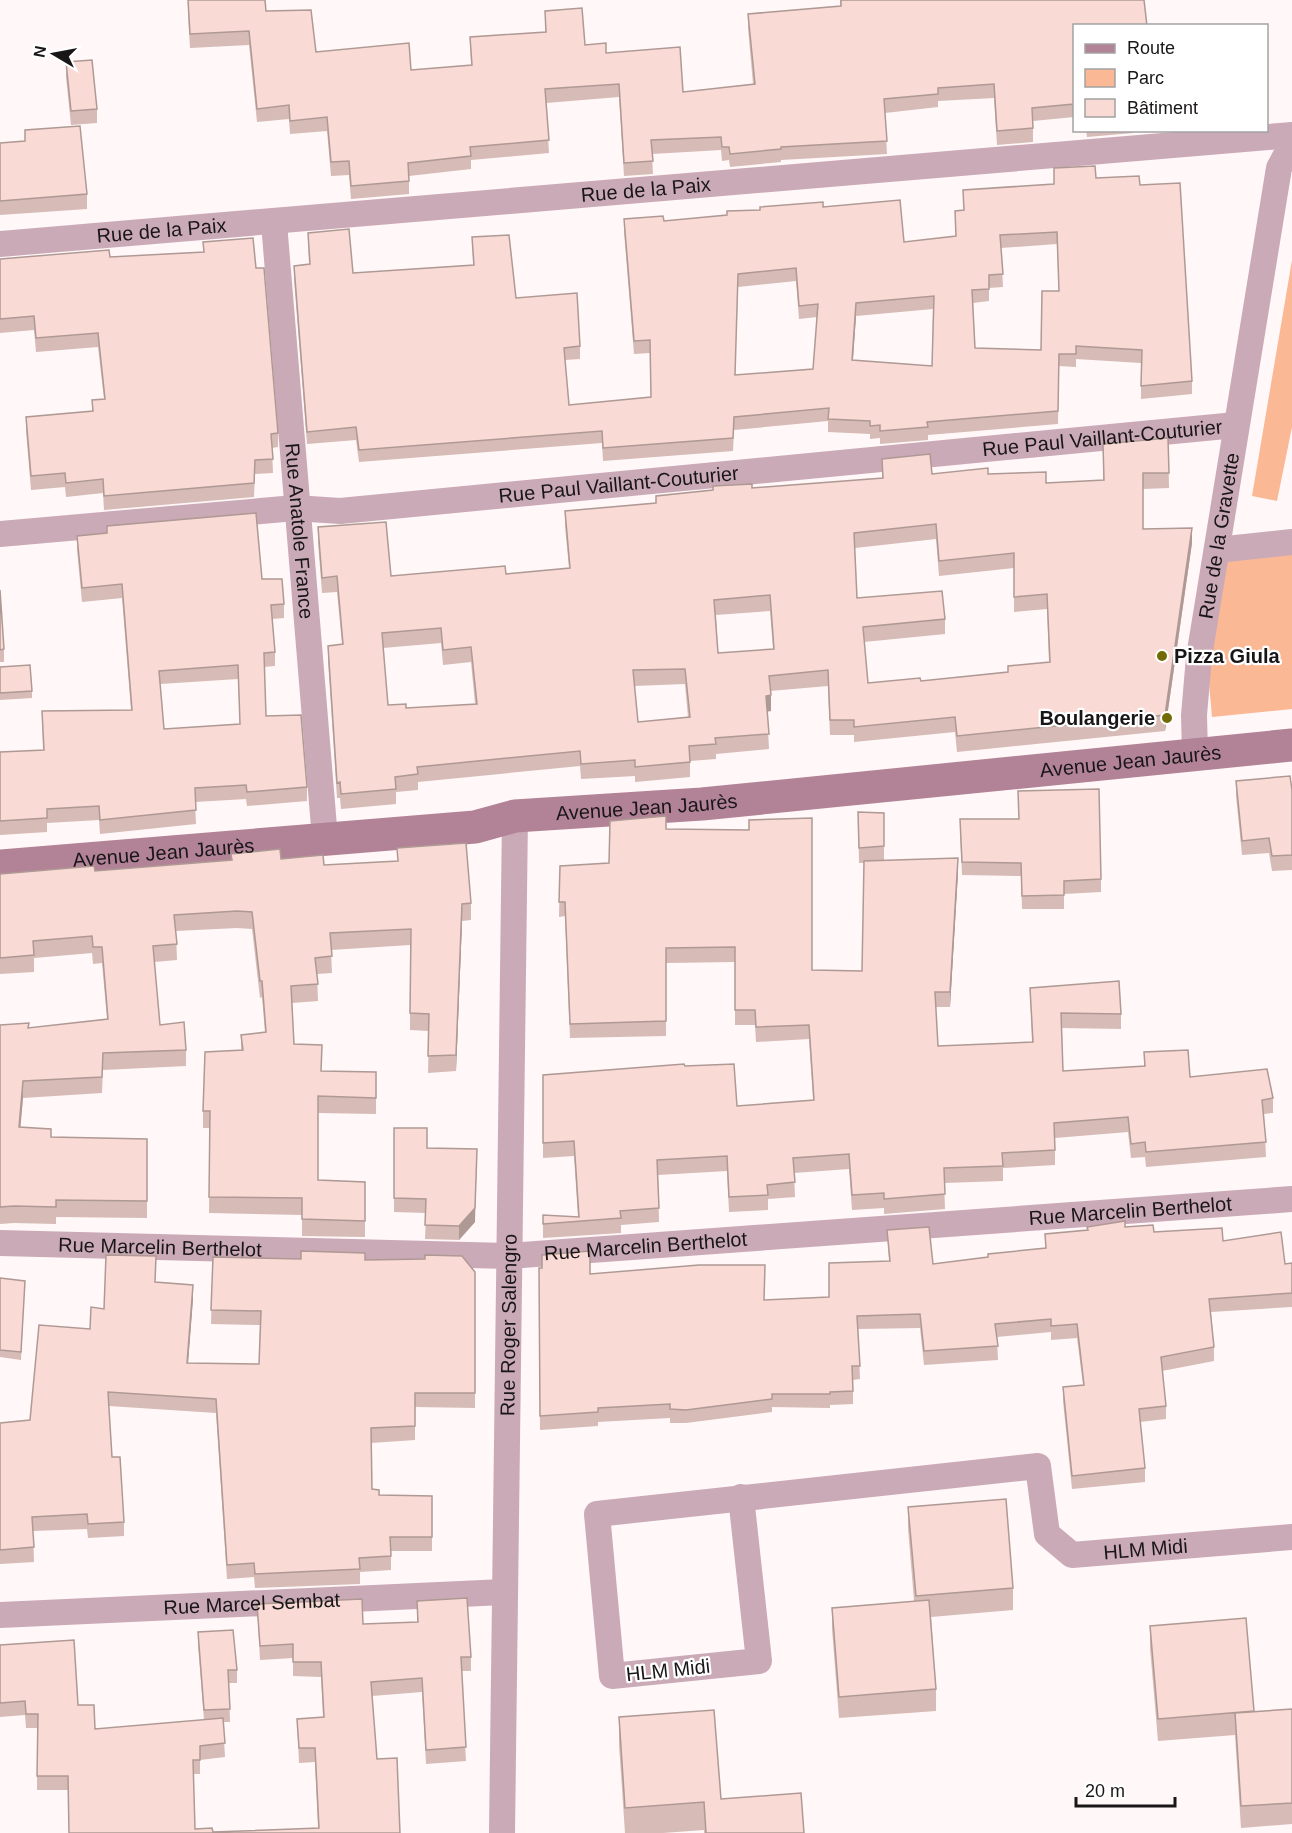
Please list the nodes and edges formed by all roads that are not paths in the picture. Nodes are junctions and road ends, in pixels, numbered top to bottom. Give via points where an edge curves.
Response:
1 (1292, 135) edge
2 (1292, 144) edge
3 (274, 223) junction
4 (0, 244) edge
5 (1236, 425) junction
6 (295, 508) junction
7 (0, 534) edge
8 (1292, 542) edge
9 (1217, 550) junction
10 (1292, 745) edge
11 (1195, 754) junction
12 (515, 816) junction
13 (325, 839) junction
14 (0, 866) edge
15 (1292, 1199) edge
16 (0, 1243) edge
17 (508, 1256) junction
18 (741, 1497) junction
19 (1292, 1537) edge
20 (504, 1592) junction
21 (0, 1615) edge
22 (502, 1833) edge

1 - 3 street, Rue de la Paix
2 - 5 street, Rue de la Gravette via 1279,168
3 - 4 street, Rue de la Paix
3 - 6 street, Rue Anatole France
5 - 6 street, Rue Paul Vaillant-Couturier via 340,511
5 - 9 street, Rue de la Gravette
6 - 7 street, Rue Paul Vaillant-Couturier
6 - 13 street, Rue Anatole France
8 - 9 street
9 - 11 street, Rue de la Gravette via 1199,657
10 - 11 street, Avenue Jean Jaurès
11 - 12 street, Avenue Jean Jaurès via 702,804
12 - 13 street, Avenue Jean Jaurès via 475,827
12 - 17 street, Rue Roger Salengro
13 - 14 street, Avenue Jean Jaurès
15 - 17 street, Rue Marcelin Berthelot
16 - 17 street, Rue Marcelin Berthelot
17 - 20 street, Rue Roger Salengro
18 - 18 street, HLM Midi via 597,1514 612,1676 759,1661
18 - 19 street, HLM Midi via 1038,1466 1047,1534 1072,1555
20 - 21 street, Rue Marcel Sembat
20 - 22 street, Rue Roger Salengro

